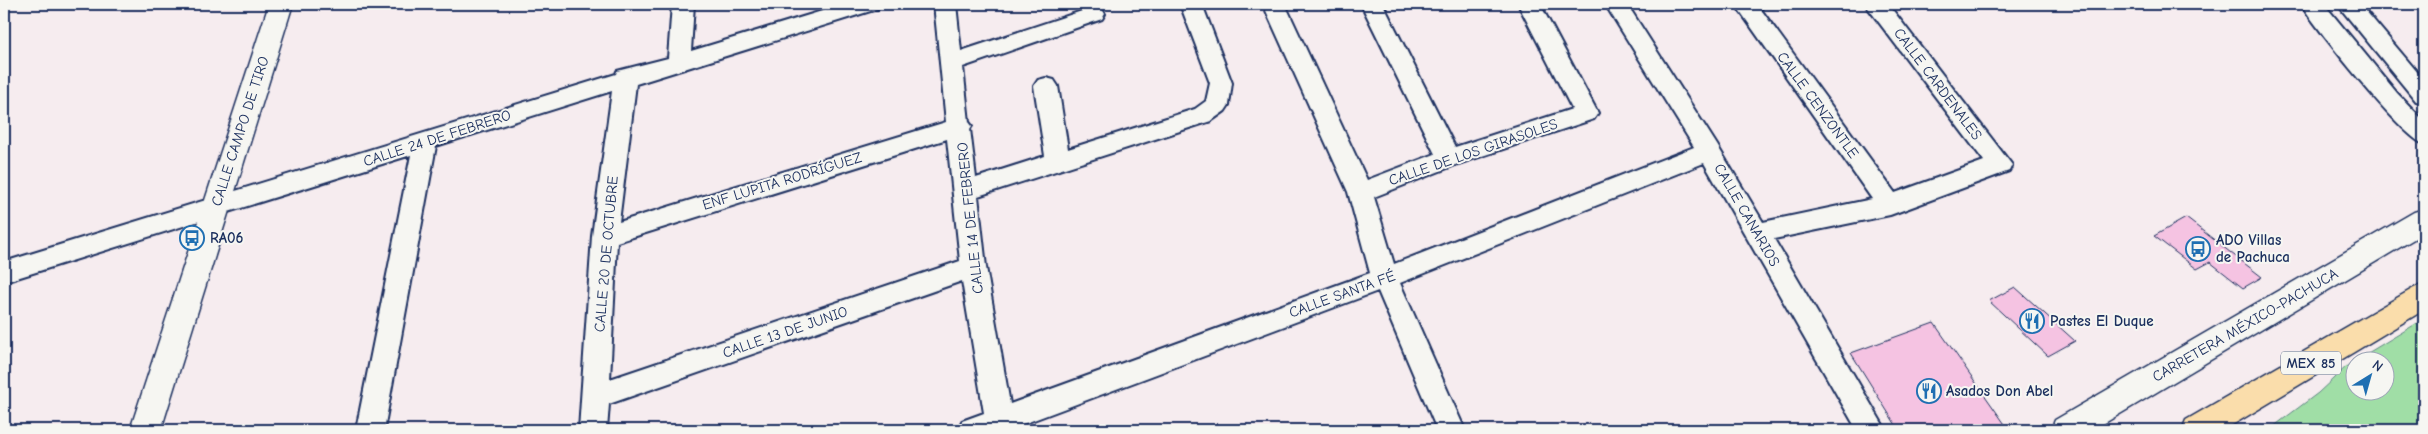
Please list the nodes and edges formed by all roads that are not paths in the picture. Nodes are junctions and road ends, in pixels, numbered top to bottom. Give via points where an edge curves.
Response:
1 (281, 4) edge
2 (682, 4) edge
3 (870, 4) edge
4 (945, 4) edge
5 (1190, 4) edge
6 (1274, 4) edge
7 (1372, 4) edge
8 (1528, 4) edge
9 (1616, 4) edge
10 (1746, 4) edge
11 (1876, 4) edge
12 (2312, 4) edge
13 (2348, 4) edge
14 (1094, 14) dead end
15 (679, 62) junction
16 (952, 62) junction
17 (625, 77) junction
18 (1046, 86) dead end
19 (2424, 95) edge
20 (960, 126) junction
21 (2424, 135) edge
22 (425, 142) junction
23 (1709, 151) junction
24 (1449, 158) junction
25 (1058, 160) junction
26 (966, 190) junction
27 (1360, 192) junction
28 (1890, 205) junction
29 (215, 207) junction
30 (2424, 220) edge
31 (1757, 233) junction
32 (605, 236) junction
33 (973, 267) junction
34 (4, 272) edge
35 (1385, 278) junction
36 (2424, 296) edge
37 (596, 396) junction
38 (1001, 425) edge
39 (144, 430) edge
40 (370, 430) edge
41 (593, 430) edge
42 (972, 430) edge
43 (1451, 430) edge
44 (1872, 430) edge
45 (2066, 430) edge
46 (2197, 430) edge

1 - 29 street, CALLE CAMPO DE TIRO
2 - 15 street
3 - 15 street, CALLE 24 DE FEBRERO
4 - 16 street, CALLE 14 DE FEBRERO
5 - 25 street via 1221,83 1217,105 1203,115
6 - 27 street
7 - 24 street
8 - 24 street, CALLE DE LOS GIRASOLES via 1586,112
9 - 23 street, CALLE CANARIOS
10 - 28 street, CALLE CENZONTLE
11 - 28 street, CALLE CARDENALES via 2000,165
12 - 21 street via 2389,99
13 - 19 street
14 - 16 street
15 - 17 street, CALLE 24 DE FEBRERO
16 - 20 street, CALLE 14 DE FEBRERO
17 - 22 street, CALLE 24 DE FEBRERO
17 - 32 street, CALLE 20 DE OCTUBRE
18 - 25 street
20 - 26 street, CALLE 14 DE FEBRERO
20 - 32 street, ENF LUPITA RODRÍGUEZ
22 - 29 street, CALLE 24 DE FEBRERO
22 - 40 street
23 - 31 street, CALLE CANARIOS
23 - 35 street, CALLE SANTA FÉ
24 - 27 street, CALLE DE LOS GIRASOLES
25 - 26 street
26 - 33 street, CALLE 14 DE FEBRERO
27 - 35 street
28 - 31 street
29 - 34 street, CALLE 24 DE FEBRERO
29 - 39 street, CALLE CAMPO DE TIRO
30 - 45 street, CARRETERA MÉXICO-PACHUCA
31 - 44 street, CALLE CANARIOS
32 - 37 street, CALLE 20 DE OCTUBRE
33 - 37 street, CALLE 13 DE JUNIO
33 - 38 street, CALLE 14 DE FEBRERO
35 - 38 street, CALLE SANTA FÉ
35 - 43 street
36 - 46 highway, MEX 85
37 - 41 street, CALLE 20 DE OCTUBRE
38 - 42 street, CALLE SANTA FÉ

